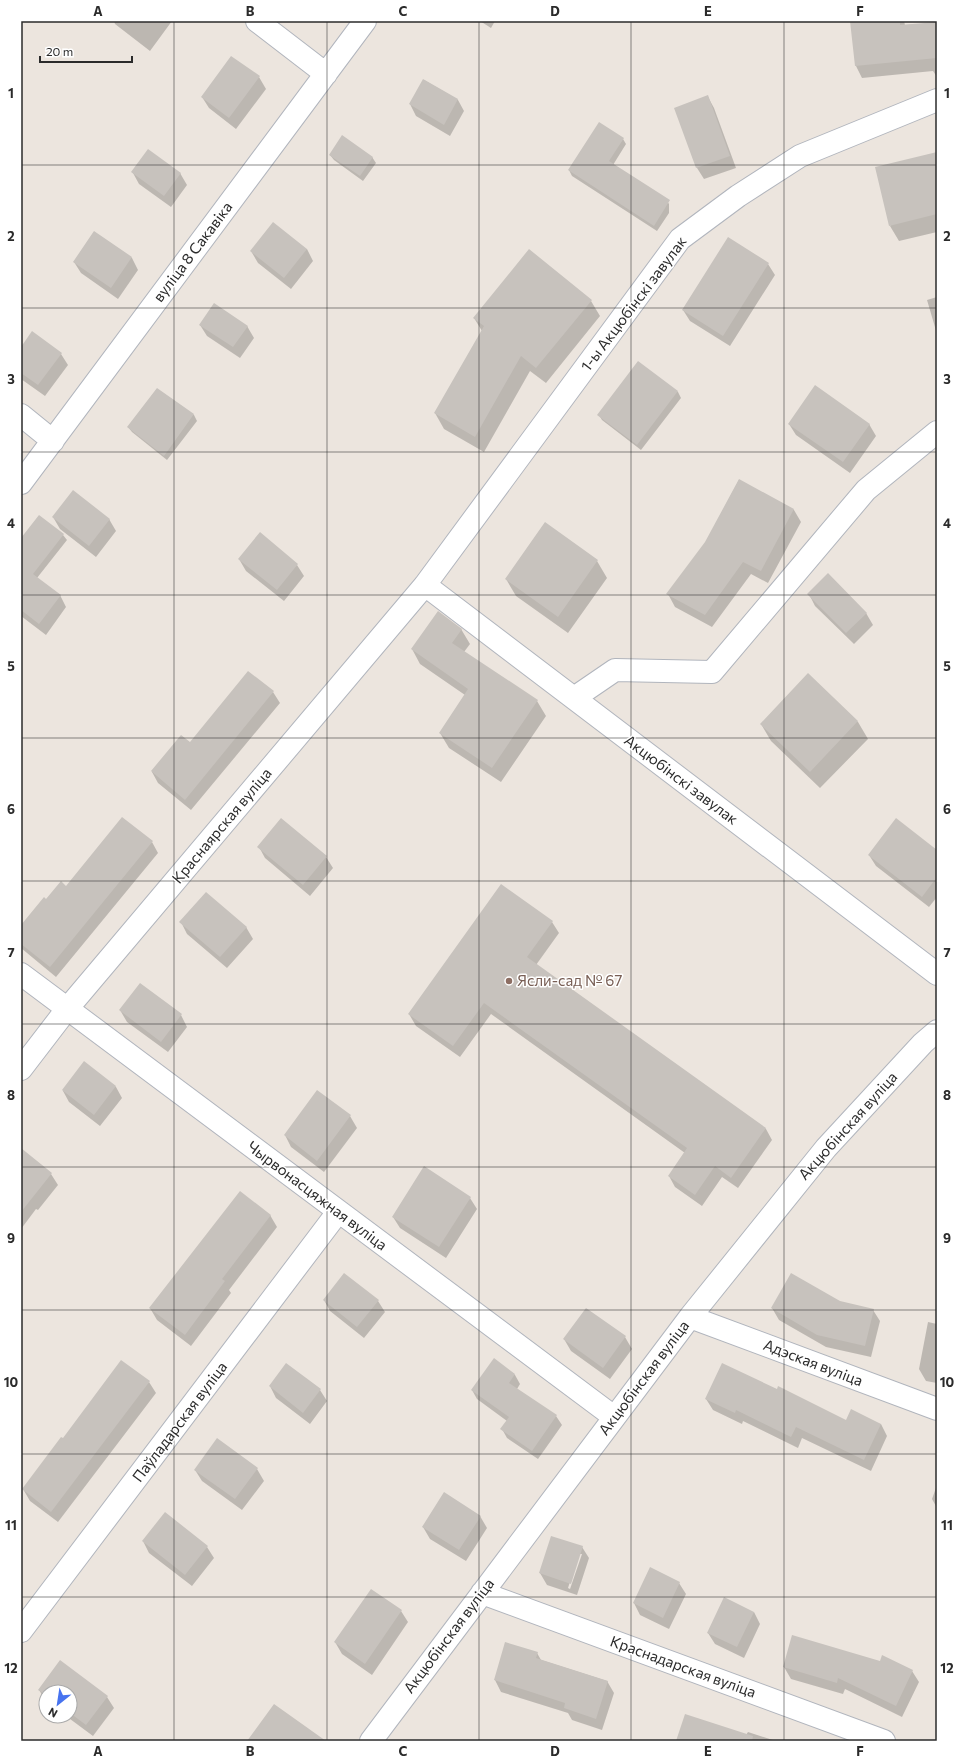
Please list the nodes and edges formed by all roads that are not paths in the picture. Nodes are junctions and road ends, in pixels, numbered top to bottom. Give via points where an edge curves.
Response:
1 (258, 21) edge
2 (365, 21) edge
3 (326, 74) junction
4 (937, 100) edge
5 (21, 415) edge
6 (937, 432) edge
7 (53, 440) junction
8 (21, 483) edge
9 (425, 585) junction
10 (574, 698) junction
11 (21, 974) edge
12 (937, 974) edge
13 (67, 1009) junction
14 (937, 1031) edge
15 (21, 1069) edge
16 (338, 1212) junction
17 (690, 1317) junction
18 (937, 1409) edge
19 (614, 1417) junction
20 (482, 1592) junction
21 (21, 1631) edge
22 (371, 1741) edge
23 (884, 1741) edge

1 - 3 street
2 - 3 street, вуліца 8 Сакавіка
3 - 7 street, вуліца 8 Сакавіка
4 - 9 street, 1-ы Акцюбінскі завулак via 800,156 738,196 680,239
5 - 7 street
6 - 10 street via 866,490 712,672 615,670
7 - 8 street, вуліца 8 Сакавіка
9 - 10 street, Акцюбінскі завулак
9 - 13 street, Краснаярская вуліца
10 - 12 street, Акцюбінскі завулак
11 - 13 street, Чырвонасцяжная вуліца
13 - 15 street, Краснаярская вуліца
13 - 16 street, Чырвонасцяжная вуліца
14 - 17 street, Акцюбінская вуліца via 826,1148
16 - 19 street, Чырвонасцяжная вуліца
16 - 21 street, Паўладарская вуліца
17 - 18 street, Адэская вуліца
17 - 19 street, Акцюбінская вуліца
19 - 20 street, Акцюбінская вуліца
20 - 22 street, Акцюбінская вуліца
20 - 23 street, Краснадарская вуліца

